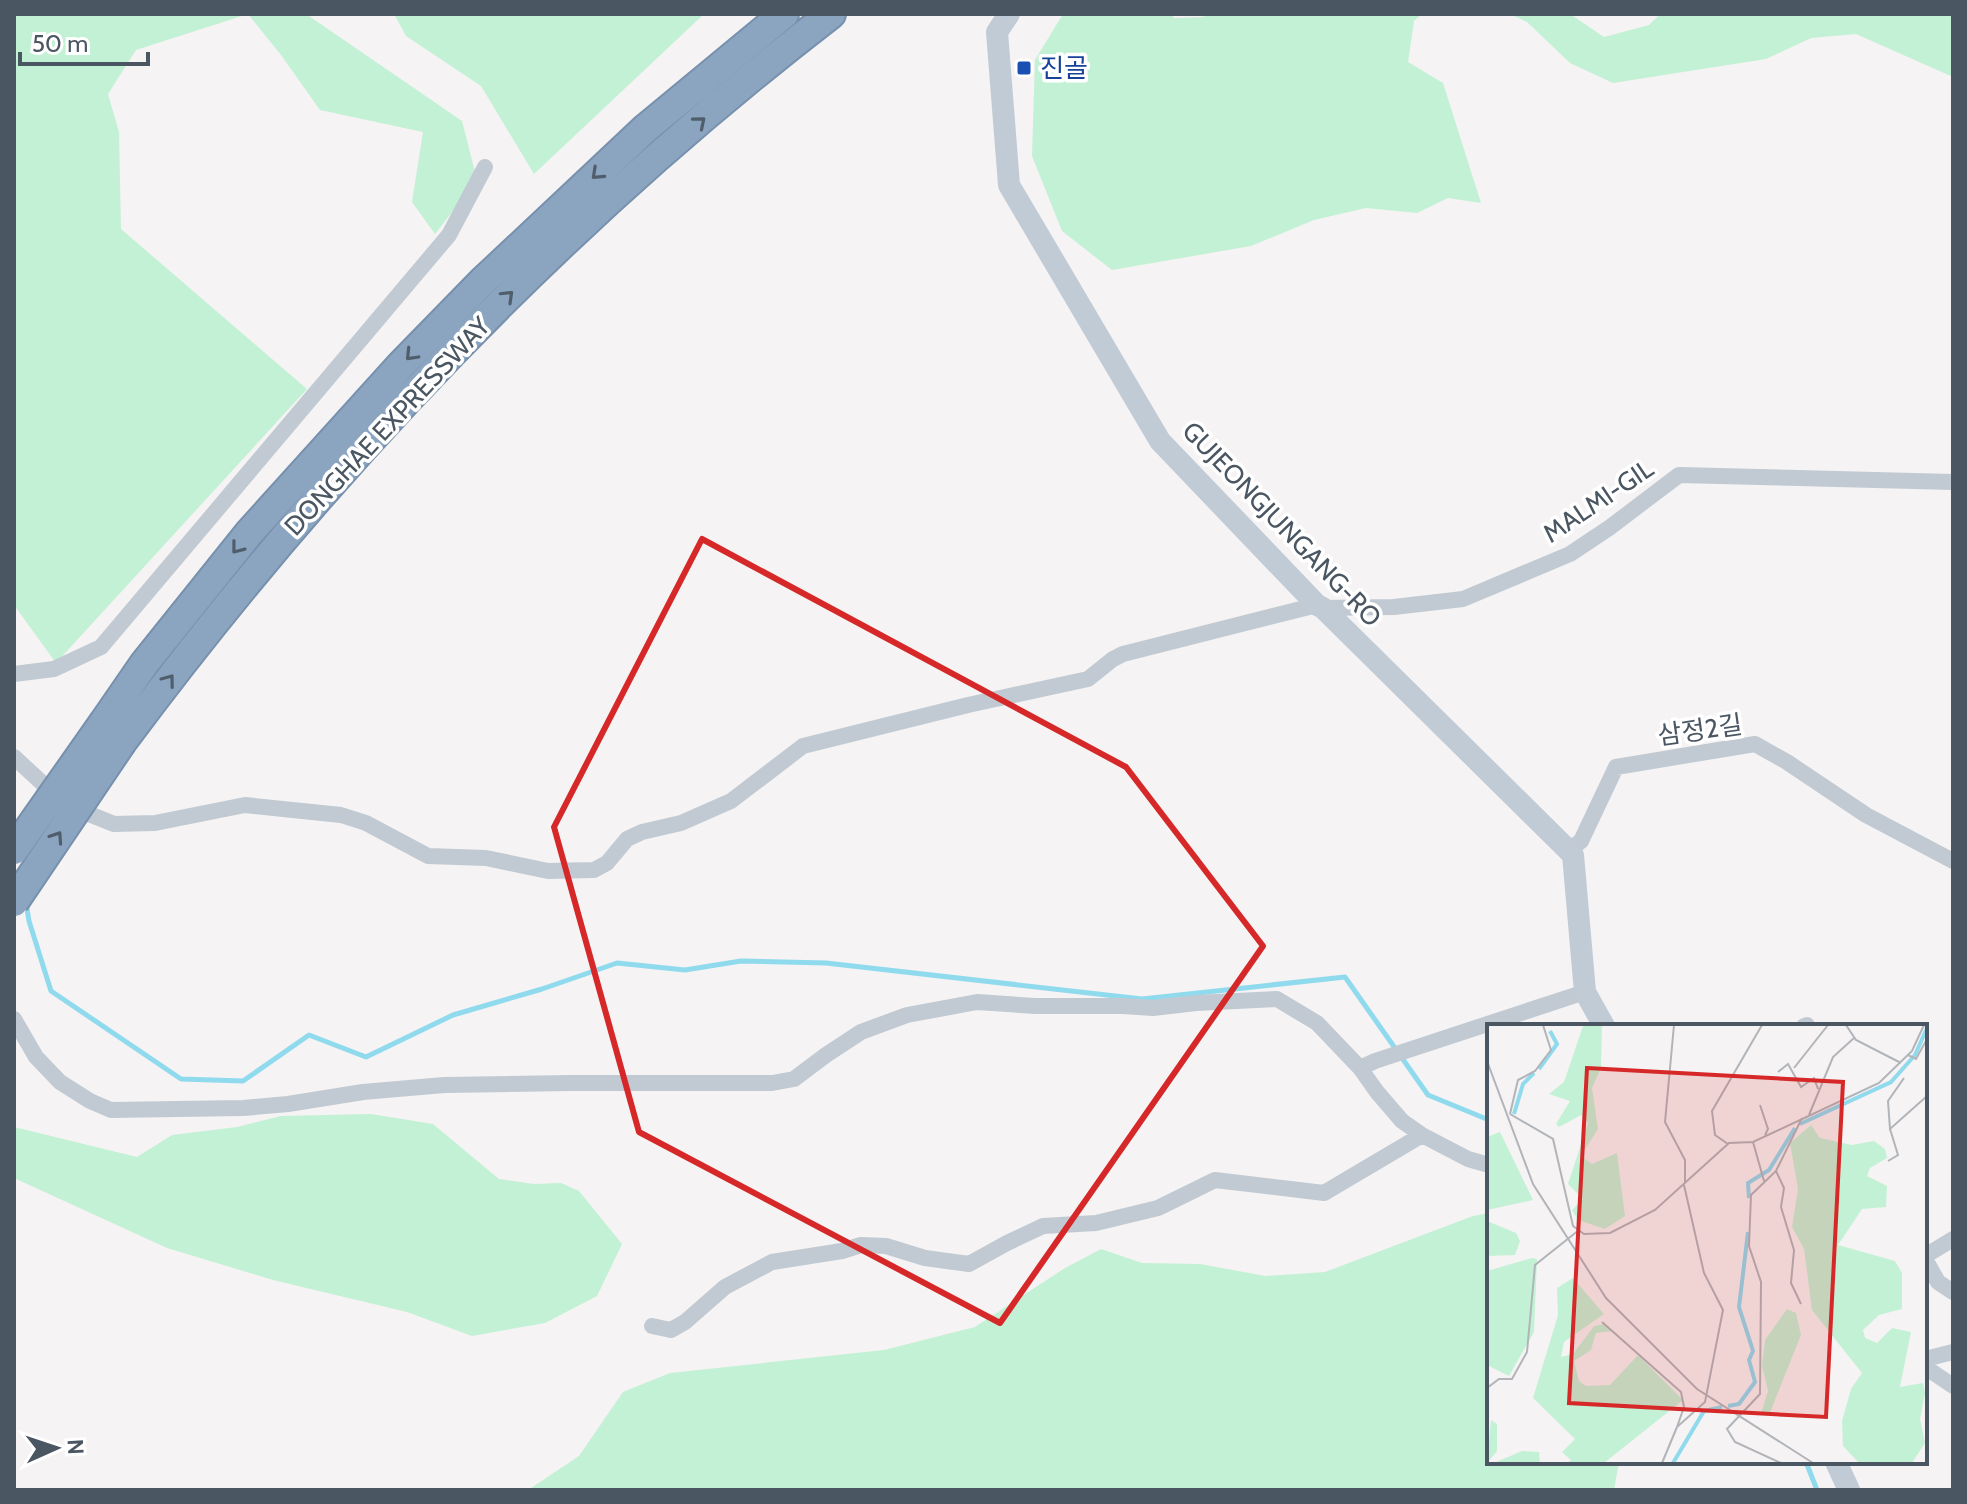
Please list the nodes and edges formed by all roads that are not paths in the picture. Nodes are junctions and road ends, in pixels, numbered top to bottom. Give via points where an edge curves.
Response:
1 (784, 14) edge
2 (831, 14) edge
3 (1009, 14) edge
4 (485, 167) dead end
5 (1953, 482) edge
6 (1320, 607) junction
7 (14, 674) edge
8 (113, 732) junction
9 (14, 757) edge
10 (14, 850) edge
11 (1569, 850) junction
12 (1953, 861) edge
13 (14, 902) edge
14 (1585, 992) junction
15 (14, 1019) edge
16 (1487, 1024) edge
17 (1487, 1024) edge
18 (1603, 1024) edge
19 (1368, 1064) junction
20 (1422, 1135) junction
21 (1487, 1164) edge
22 (1953, 1239) edge
23 (1927, 1257) edge
24 (1927, 1262) edge
25 (1953, 1292) edge
26 (652, 1326) dead end
27 (1953, 1352) edge
28 (1927, 1358) edge
29 (1927, 1368) edge
30 (1953, 1386) edge
31 (1837, 1464) edge
32 (1849, 1490) edge

1 -> 8 highway, DONGHAE EXPRESSWAY via 646,128 400,366 249,533 144,664
8 -> 2 highway, DONGHAE EXPRESSWAY via 173,673 352,459 452,351 626,185
3 - 6 street, GUJEONGJUNGANG-RO via 997,32 1009,185 1160,441
4 - 7 street via 449,235 101,647 54,669
5 - 6 street, MALMI-GIL via 1679,475 1570,554 1463,599 1394,607
6 - 9 street, MALMI-GIL via 1123,654 1088,679 803,746 731,801 627,839 594,870 548,871 486,858 428,856 341,815 245,805 155,823 114,824 53,793
6 - 11 street, GUJEONGJUNGANG-RO
8 - 10 highway, DONGHAE EXPRESSWAY, bridge
13 -> 8 highway, DONGHAE EXPRESSWAY, bridge
11 - 12 street, 삼정2길 via 1581,841 1616,767 1755,744 1866,815
11 - 14 street
14 - 16 street
14 - 18 street
15 - 19 street via 36,1057 60,1082 111,1110 243,1108 444,1085 772,1083 794,1079 861,1032 907,1015 977,1002 1153,1008 1277,999
17 - 19 street
19 - 20 street via 1377,1092
20 - 21 street
20 - 26 street via 1324,1193 1215,1180 1158,1208 1096,1223 1043,1226 969,1264 861,1245 772,1262 725,1287 671,1330
22 - 23 street
24 - 25 street via 1938,1282
27 - 28 street
29 - 30 street
31 - 32 street

